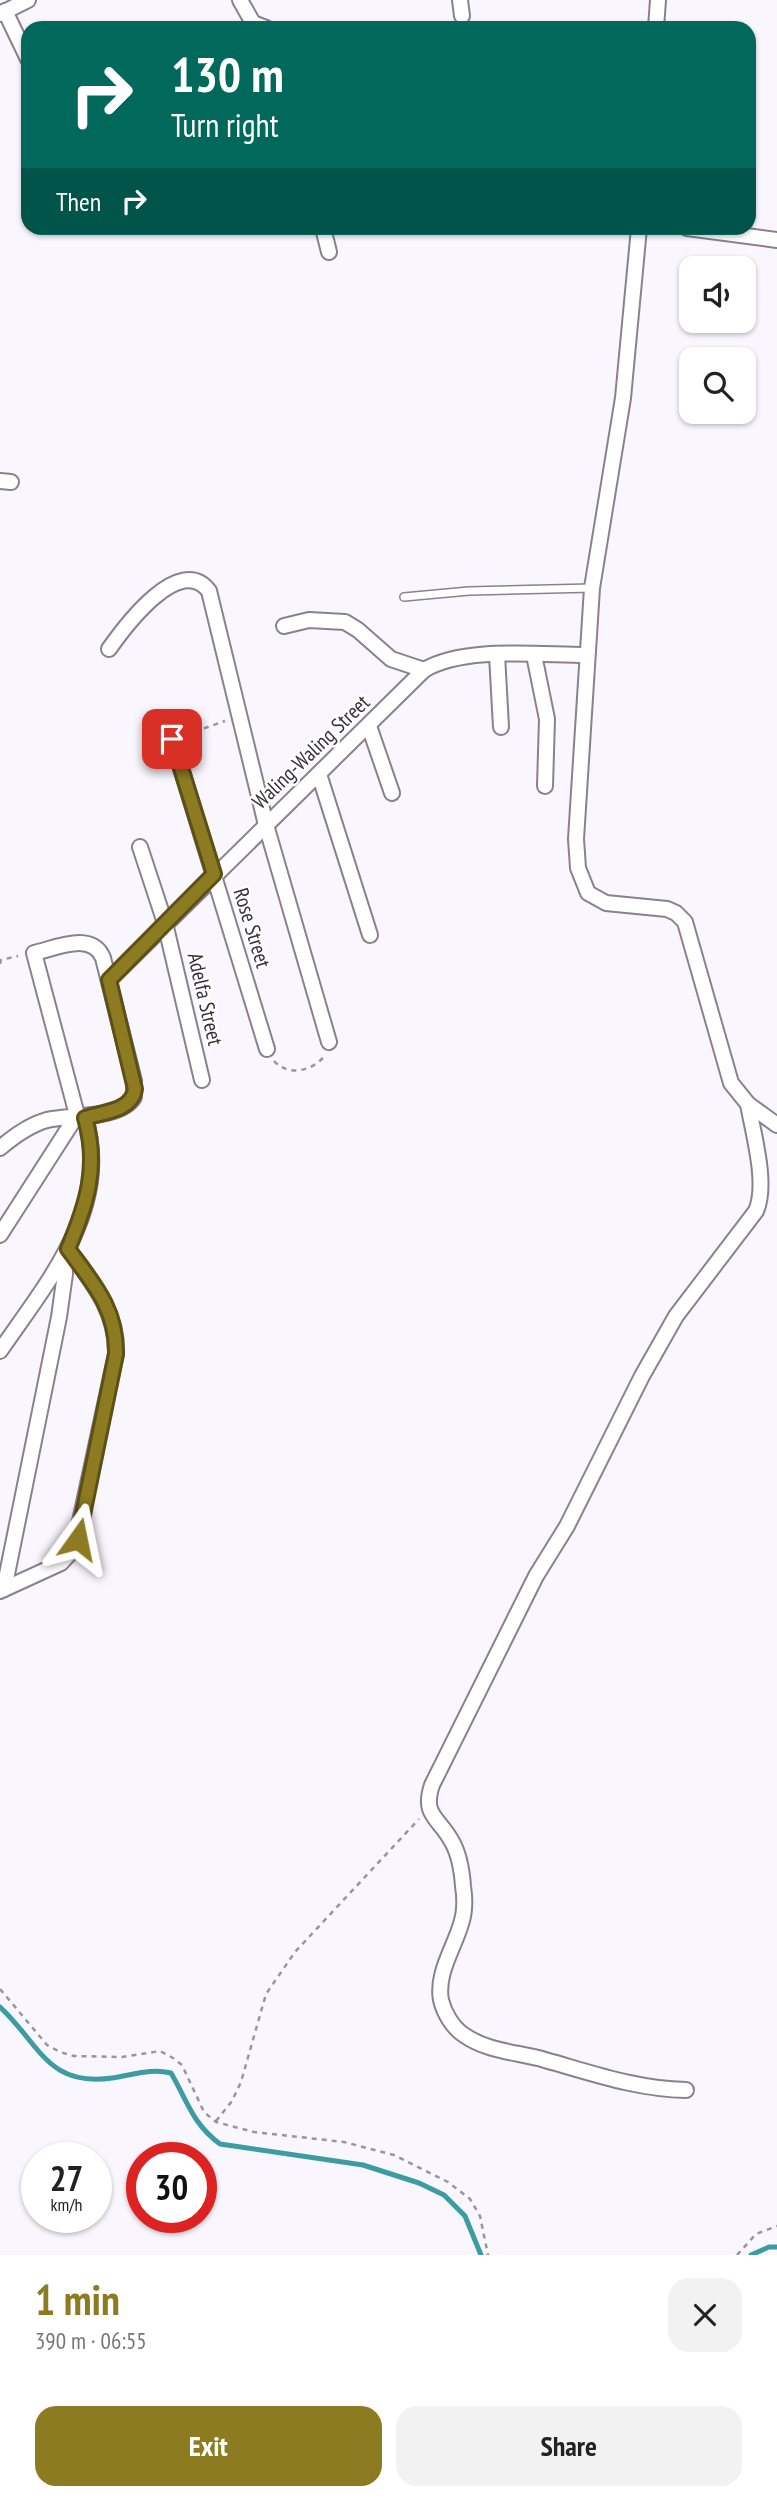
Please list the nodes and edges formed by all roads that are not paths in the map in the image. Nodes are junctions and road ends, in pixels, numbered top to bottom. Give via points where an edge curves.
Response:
1 (28, 0) edge
2 (240, 0) edge
3 (460, 0) edge
4 (658, 0) edge
5 (3, 13) edge
6 (462, 16) dead end
7 (252, 21) edge
8 (656, 21) edge
9 (21, 46) edge
10 (325, 235) edge
11 (638, 235) edge
12 (740, 235) edge
13 (777, 240) edge
14 (329, 252) dead end
15 (592, 588) junction
16 (404, 597) dead end
17 (284, 626) dead end
18 (109, 649) dead end
19 (497, 655) junction
20 (534, 655) junction
21 (586, 655) junction
22 (424, 670) junction
23 (369, 726) junction
24 (501, 727) dead end
25 (172, 739) road end
26 (319, 774) junction
27 (545, 786) dead end
28 (392, 793) dead end
29 (266, 825) junction
30 (140, 847) dead end
31 (214, 874) junction
32 (165, 923) junction
33 (370, 935) dead end
34 (109, 980) junction
35 (329, 1042) road end
36 (267, 1049) road end
37 (202, 1080) dead end
38 (748, 1104) junction
39 (81, 1117) junction
40 (777, 1125) edge
41 (0, 1148) edge
42 (0, 1235) edge
43 (66, 1252) junction
44 (0, 1351) edge
45 (2, 1590) edge
46 (686, 2090) dead end

1 - 5 street
2 - 7 street
3 - 6 street
4 - 8 street
5 - 9 street
10 - 14 street
11 - 15 street via 623,398
12 - 13 street
15 - 16 lane
15 - 21 street
17 - 22 street via 309,620 345,622 391,659
18 - 29 street via 129,621 157,595 184,579 202,582 209,591
19 - 20 street, Waling-Waling Street
19 - 22 street, Waling-Waling Street via 453,657
19 - 24 street
20 - 21 street, Waling-Waling Street
20 - 27 street via 547,719
21 - 38 street via 576,839 582,881 588,893 606,903 667,909 685,922 722,1057 731,1083
22 - 23 street, Waling-Waling Street
23 - 26 street, Waling-Waling Street
23 - 28 street
25 - 31 street, Rose Street
26 - 29 street, Waling-Waling Street
26 - 33 street
29 - 31 street, Waling-Waling Street
29 - 35 street
30 - 32 street, Adelfa Street
31 - 32 street, Waling-Waling Street
31 - 36 street, Rose Street
32 - 34 street, Waling-Waling Street
32 - 37 street, Adelfa Street
34 - 39 street via 134,1097 125,1106
34 - 39 street via 100,948 93,943 34,953
38 - 40 street
38 - 46 street via 760,1203 676,1316 642,1376 456,1735 427,1802 452,1841 463,1885 461,1923 451,1947 441,1999 455,2027 475,2042 502,2051 660,2090
39 - 41 street via 31,1126
39 - 42 street
39 - 43 street via 93,1171
43 - 44 street
43 - 45 street via 59,1317
43 - 45 street via 112,1315 116,1354 74,1549 61,1563

